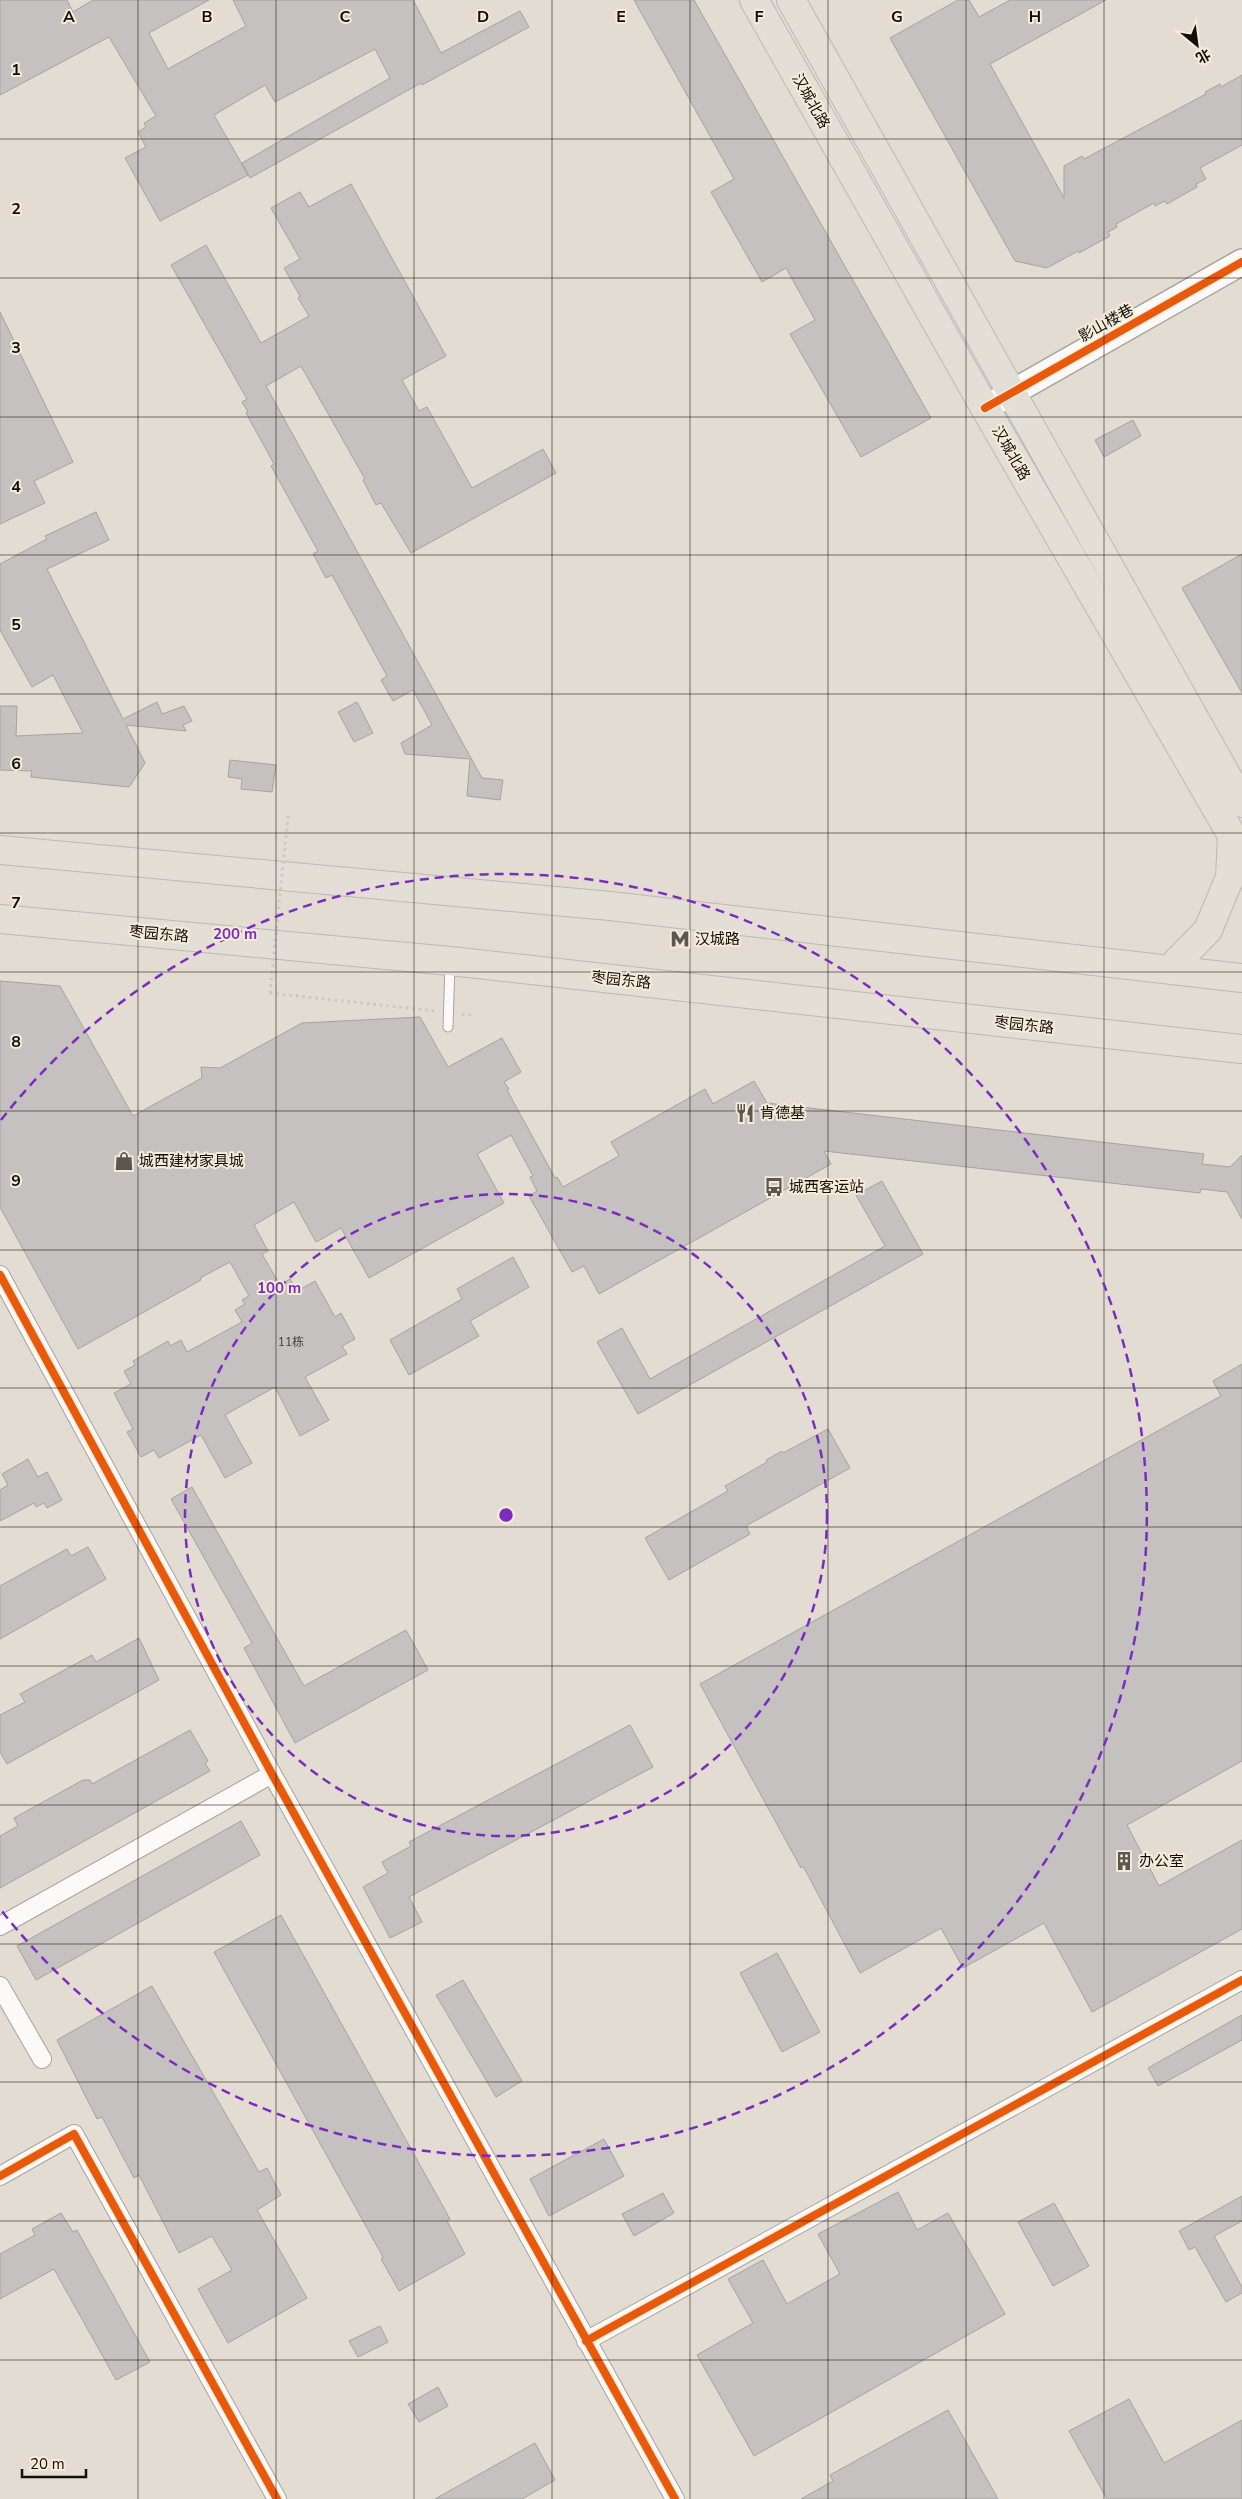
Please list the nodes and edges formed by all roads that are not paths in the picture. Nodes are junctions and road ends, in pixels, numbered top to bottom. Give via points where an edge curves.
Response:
1 (754, 0) edge
2 (791, 0) edge
3 (1242, 262) edge
4 (1010, 392) junction
5 (985, 408) junction
6 (1242, 803) edge
7 (1237, 844) edge
8 (0, 850) edge
9 (0, 919) edge
10 (450, 961) junction
11 (1170, 968) junction
12 (1242, 978) edge
13 (448, 1027) dead end
14 (1242, 1049) edge
15 (0, 1275) edge
16 (272, 1774) junction
17 (0, 1926) edge
18 (1242, 1980) edge
19 (0, 1986) edge
20 (42, 2059) dead end
21 (0, 2176) edge
22 (586, 2341) junction
23 (277, 2499) edge
24 (675, 2499) edge

1 - 5 main road, 汉城北路
2 - 4 main road, 汉城北路
3 - 4 street, 影山楼巷
4 - 5 street, 影山楼巷
4 - 6 main road, 汉城北路
5 - 7 main road, 汉城北路
7 - 11 main road via 1230,877 1208,930
8 - 11 main road via 591,904
9 - 10 main road, 枣园东路
10 - 13 lane
10 - 14 main road, 枣园东路
11 - 12 main road
15 - 16 street
16 - 17 street
16 - 22 street
18 - 22 street
19 - 20 street
21 - 23 street via 74,2134
22 - 24 street

